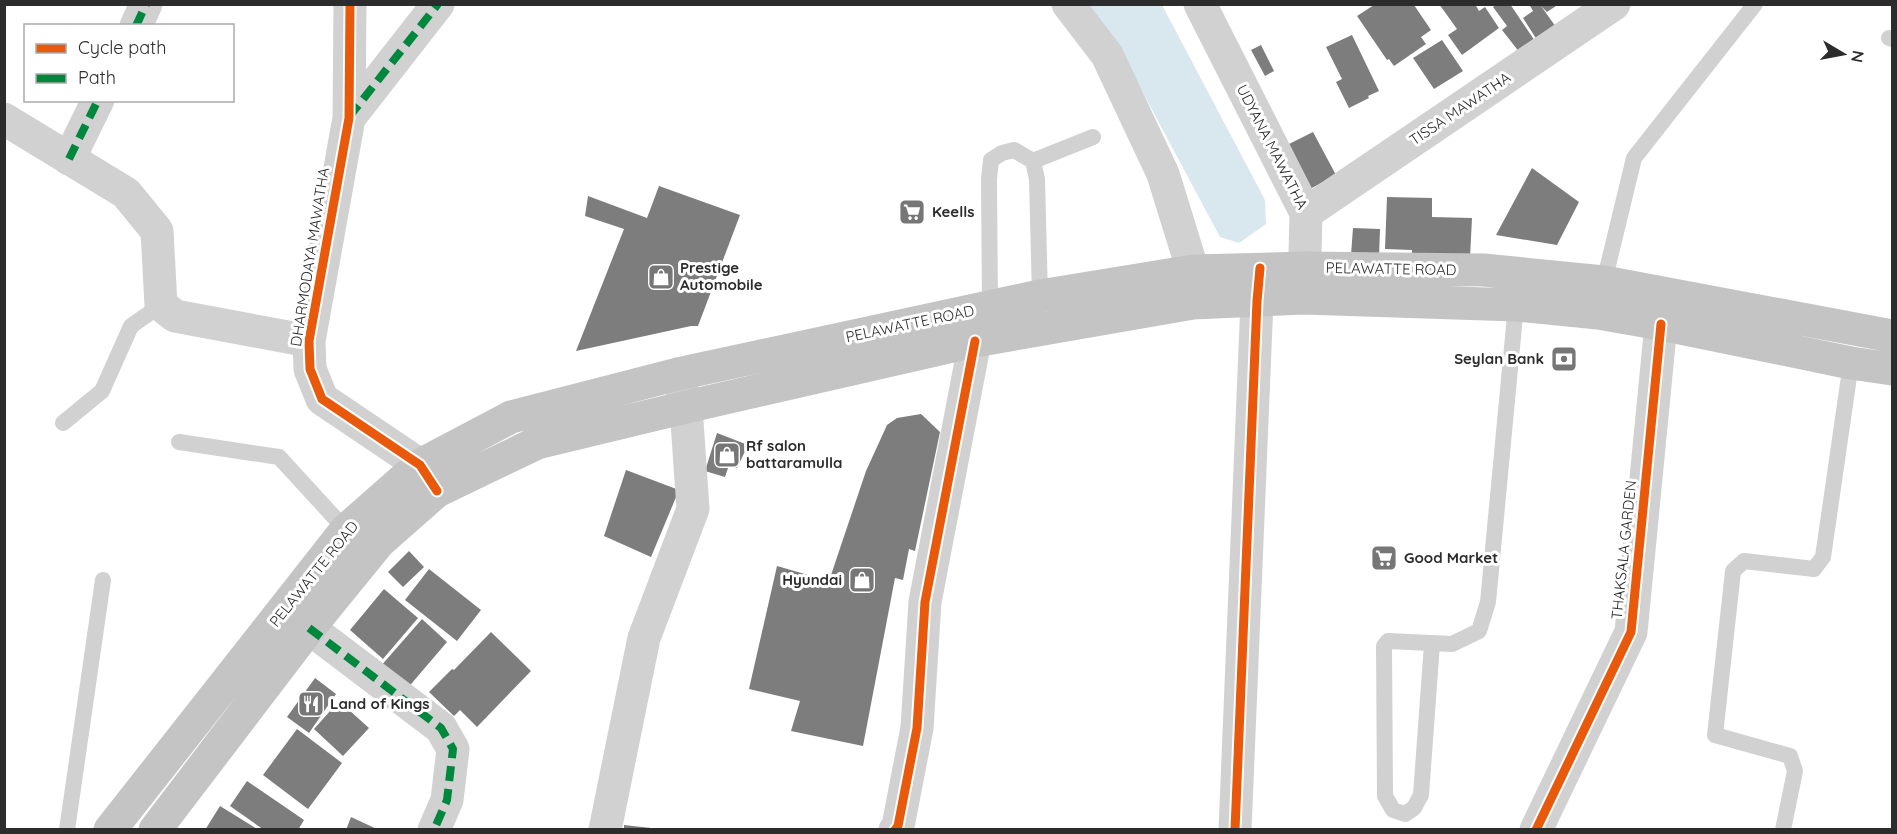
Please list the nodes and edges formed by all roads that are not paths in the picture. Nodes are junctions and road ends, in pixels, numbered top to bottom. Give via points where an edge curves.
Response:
1 (146, 4) edge
2 (350, 4) edge
3 (438, 4) edge
4 (1068, 4) edge
5 (1200, 4) edge
6 (1614, 4) edge
7 (1755, 4) edge
8 (137, 24) edge
9 (97, 102) edge
10 (349, 118) junction
11 (4, 119) edge
12 (1093, 137) dead end
13 (69, 159) junction
14 (1033, 161) junction
15 (1306, 213) junction
16 (1260, 268) junction
17 (1193, 271) junction
18 (1604, 282) junction
19 (1304, 283) junction
20 (1040, 296) junction
21 (1257, 301) junction
22 (1193, 303) junction
23 (161, 305) junction
24 (1516, 305) junction
25 (990, 307) junction
26 (1661, 324) junction
27 (1893, 336) edge
28 (309, 341) junction
29 (975, 341) junction
30 (1851, 363) junction
31 (1893, 369) edge
32 (678, 374) junction
33 (686, 407) junction
34 (63, 423) dead end
35 (179, 442) dead end
36 (429, 478) junction
37 (346, 530) junction
38 (104, 580) dead end
39 (309, 628) junction
40 (1432, 644) junction
41 (67, 830) edge
42 (110, 830) edge
43 (155, 830) edge
44 (434, 830) edge
45 (605, 830) edge
46 (895, 830) edge
47 (1235, 830) edge
48 (1536, 830) edge
49 (1783, 830) edge

1 - 8 street
2 - 10 street, DHARMODAYA MAWATHA
3 - 10 street
4 - 17 street via 1107,55 1163,174
5 - 15 street, UDYANA MAWATHA
6 - 15 street, TISSA MAWATHA
7 - 18 lane via 1634,158
9 - 13 street
10 - 28 street, DHARMODAYA MAWATHA
11 - 13 street
12 - 14 lane
13 - 23 street via 126,194 157,231
14 - 20 lane via 1037,179
14 - 25 lane via 1014,150 992,160 988,179
15 - 19 street, UDYANA MAWATHA
16 - 17 main road, PELAWATTE ROAD
16 - 19 main road, PELAWATTE ROAD
16 - 21 street
17 - 20 main road, PELAWATTE ROAD
17 - 22 street
18 - 19 main road, PELAWATTE ROAD via 1485,270
18 - 27 main road, PELAWATTE ROAD
19 - 21 main road, PELAWATTE ROAD
19 - 24 main road, PELAWATTE ROAD
20 - 25 main road, PELAWATTE ROAD
21 - 22 main road, PELAWATTE ROAD
21 - 47 street
22 - 29 main road, PELAWATTE ROAD
23 - 28 street via 175,316
23 - 34 lane via 130,326 102,391
24 - 26 main road, PELAWATTE ROAD
24 - 40 lane via 1488,602 1479,631 1452,644
25 - 32 main road, PELAWATTE ROAD
26 - 30 main road, PELAWATTE ROAD
26 - 48 street, THAKSALA GARDEN via 1630,632
28 - 36 street, DHARMODAYA MAWATHA via 310,369 322,399
29 - 33 main road, PELAWATTE ROAD
29 - 46 street via 925,602 917,728
30 - 31 main road, PELAWATTE ROAD
30 - 49 lane via 1823,557 1815,569 1744,561 1733,571 1714,735 1790,756 1795,771
32 - 33 street
32 - 36 main road, PELAWATTE ROAD via 511,417
33 - 36 main road, PELAWATTE ROAD via 537,443
33 - 45 street via 693,509 644,638
35 - 37 lane via 279,457
36 - 37 main road, PELAWATTE ROAD
36 - 39 main road, PELAWATTE ROAD
37 - 42 main road, PELAWATTE ROAD
38 - 41 lane
39 - 43 main road, PELAWATTE ROAD
39 - 44 street via 441,728 453,749 447,800
40 - 40 lane via 1388,641 1384,646 1386,796 1392,810 1405,814 1414,808 1421,795

